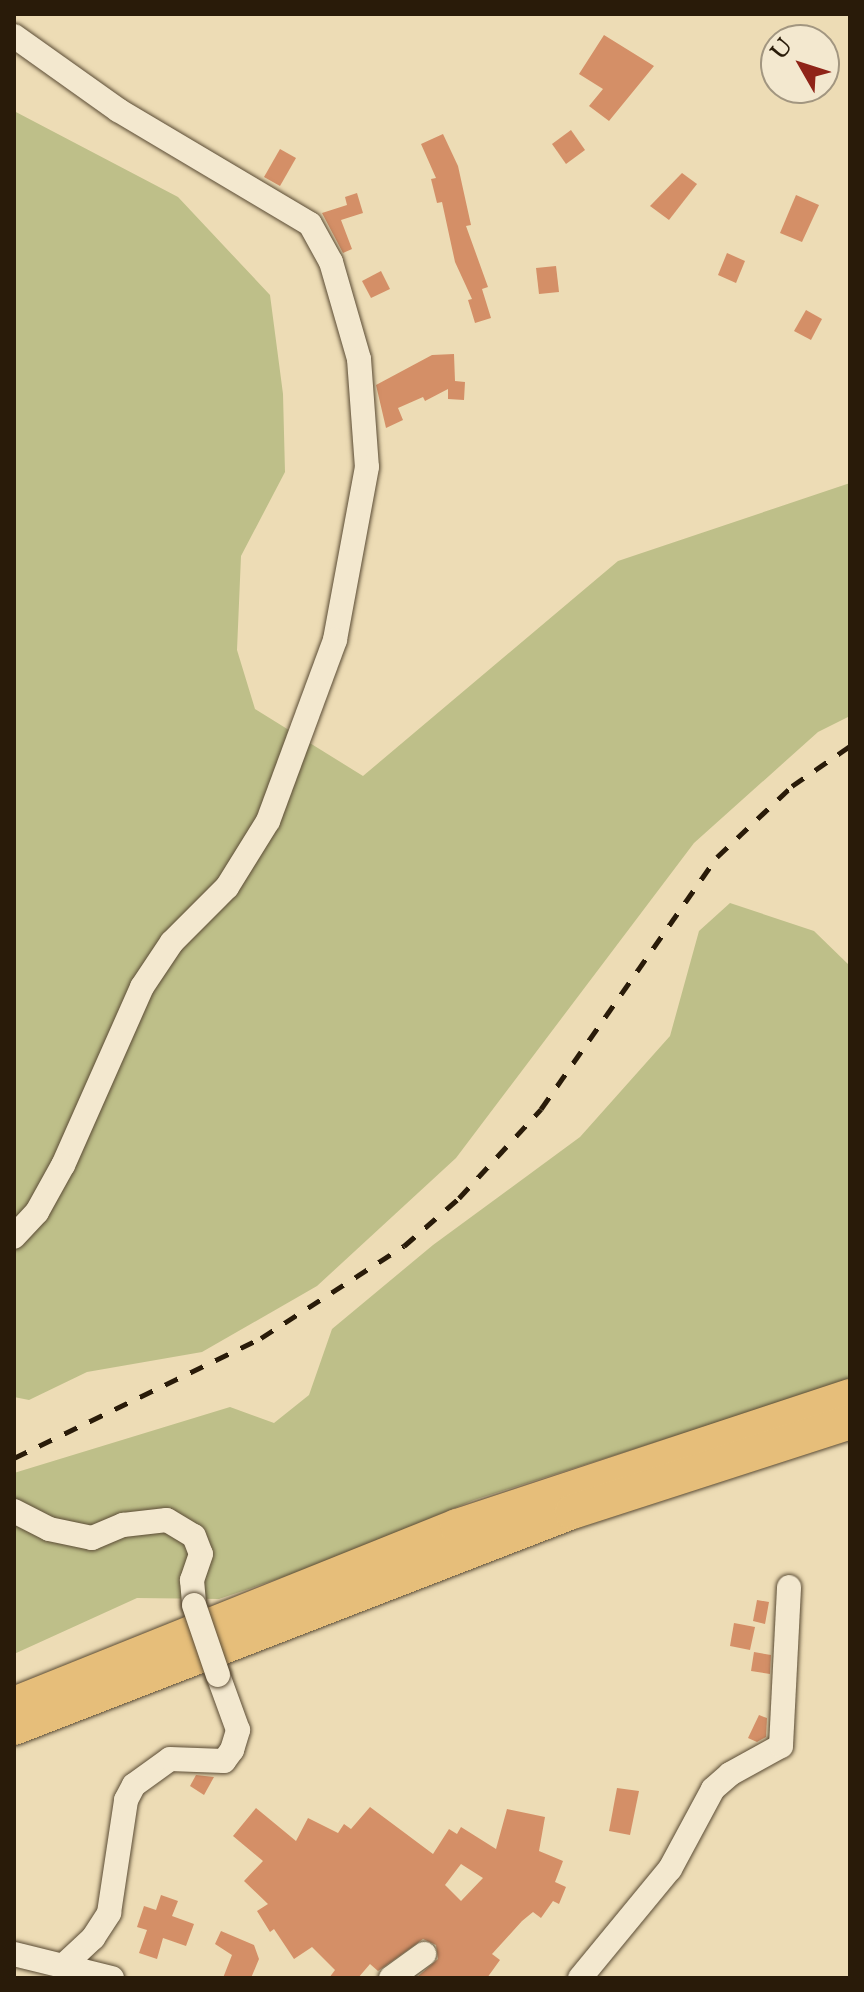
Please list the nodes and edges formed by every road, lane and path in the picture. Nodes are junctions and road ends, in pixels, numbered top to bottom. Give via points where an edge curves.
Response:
1 (14, 36) edge
2 (14, 1237) edge
3 (850, 1396) edge
4 (850, 1422) edge
5 (14, 1511) edge
6 (789, 1587) dead end
7 (14, 1704) edge
8 (14, 1728) edge
9 (14, 1954) edge
10 (424, 1954) dead end
11 (64, 1965) junction
12 (112, 1978) edge
13 (391, 1978) edge
14 (580, 1978) edge

1 - 2 street via 118,110 310,224 331,262 359,359 367,467 335,640 268,821 227,887 172,942 142,987 63,1165 37,1212
3 - 7 highway via 471,1521
4 - 8 highway via 558,1517
5 - 11 street, bridge via 49,1529 92,1538 123,1525 167,1520 194,1536 201,1554 192,1580 194,1605 238,1730 224,1761 170,1759 134,1785 126,1800 109,1913 93,1938
6 - 14 street via 781,1746 713,1789 670,1869
9 - 11 street
10 - 13 street
11 - 12 street

